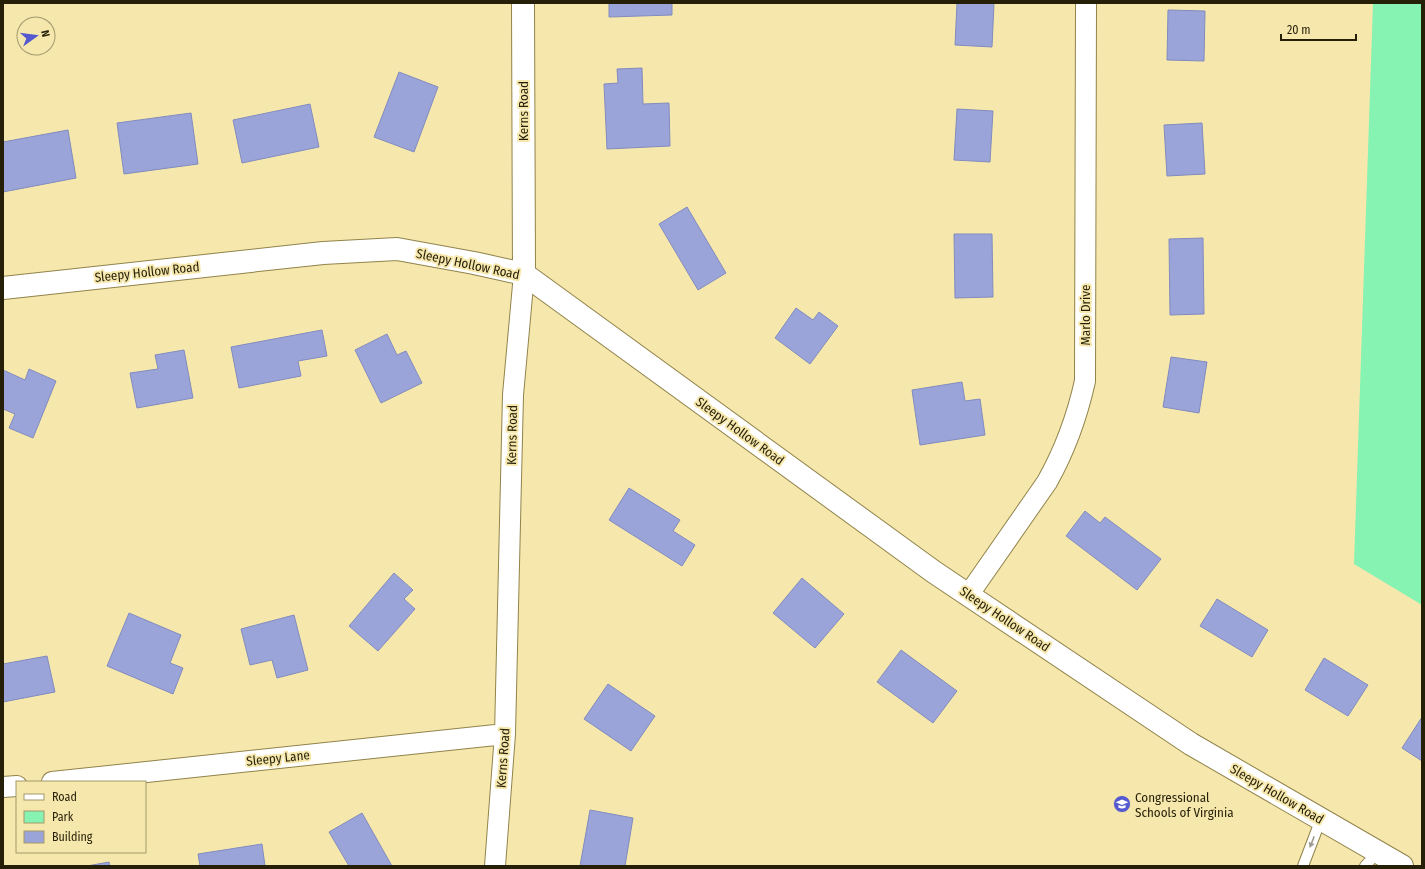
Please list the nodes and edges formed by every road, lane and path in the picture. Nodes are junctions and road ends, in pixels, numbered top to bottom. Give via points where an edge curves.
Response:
1 (523, 3) edge
2 (1086, 3) edge
3 (524, 274) junction
4 (3, 288) edge
5 (969, 594) junction
6 (505, 734) junction
7 (61, 781) edge
8 (16, 786) edge
9 (3, 787) edge
10 (1321, 819) junction
11 (1372, 859) edge
12 (495, 866) edge
13 (1303, 866) edge
14 (1402, 866) edge

1 - 3 main road, Kerns Road
2 - 5 street, Marlo Drive via 1085,381 1079,407 1058,463
3 - 4 main road, Sleepy Hollow Road via 397,249 323,253
3 - 5 main road, Sleepy Hollow Road via 934,572
3 - 6 street, Kerns Road via 513,395
5 - 10 main road, Sleepy Hollow Road via 1191,744
6 - 7 street, Sleepy Lane
6 - 12 street, Kerns Road
8 - 9 street
10 - 11 main road, Sleepy Hollow Road
10 -> 13 lane
11 - 14 main road, Sleepy Hollow Road

